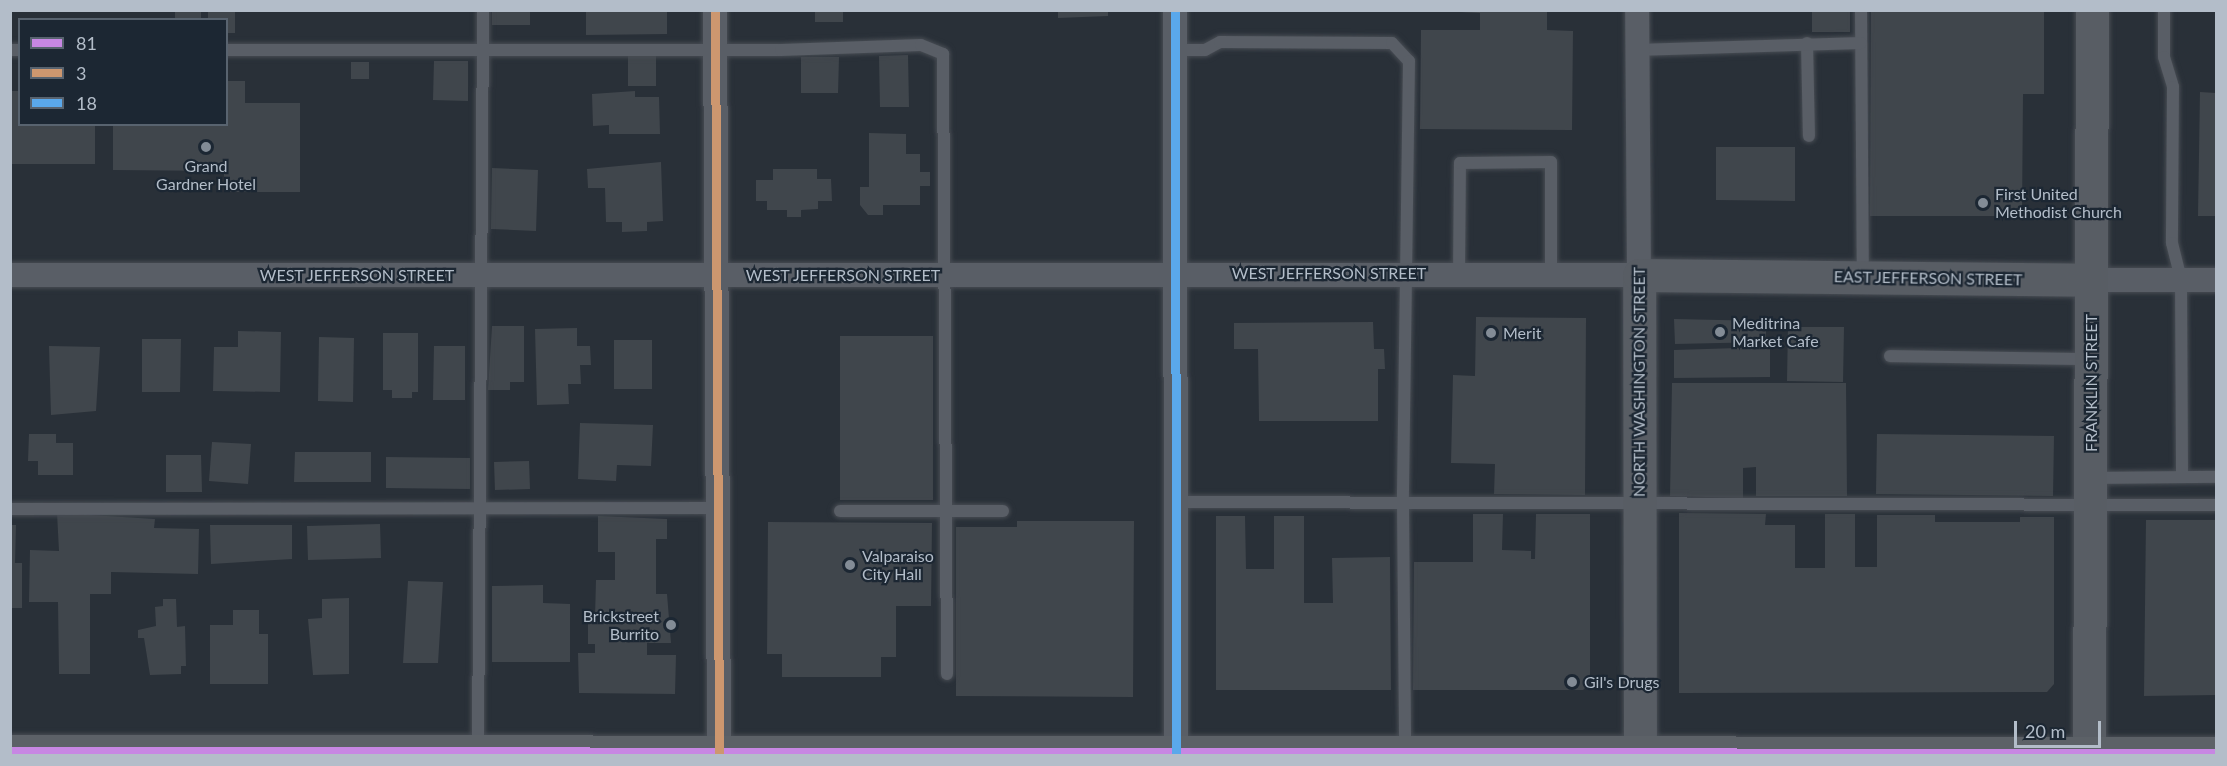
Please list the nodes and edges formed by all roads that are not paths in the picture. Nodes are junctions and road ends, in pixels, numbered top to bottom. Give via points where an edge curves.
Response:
1 (483, 10) edge
2 (715, 10) edge
3 (1175, 10) edge
4 (1637, 10) edge
5 (1861, 10) edge
6 (2092, 10) edge
7 (2164, 10) edge
8 (1807, 44) junction
9 (1861, 44) junction
10 (228, 50) edge
11 (483, 50) junction
12 (716, 50) junction
13 (1175, 50) junction
14 (1637, 50) junction
15 (1809, 136) dead end
16 (1176, 273) junction
17 (1407, 273) junction
18 (946, 274) junction
19 (1460, 274) junction
20 (1551, 274) junction
21 (10, 275) edge
22 (478, 275) junction
23 (717, 275) junction
24 (1639, 275) junction
25 (1863, 278) junction
26 (2091, 280) junction
27 (2181, 280) junction
28 (2217, 280) edge
29 (1890, 356) dead end
30 (2091, 359) junction
31 (2182, 477) junction
32 (2217, 477) edge
33 (2090, 491) junction
34 (1177, 502) junction
35 (1639, 503) junction
36 (1403, 504) junction
37 (2217, 505) edge
38 (482, 508) junction
39 (718, 508) junction
40 (10, 509) edge
41 (840, 511) dead end
42 (1003, 511) dead end
43 (946, 512) junction
44 (947, 674) dead end
45 (10, 751) edge
46 (478, 753) edge
47 (1405, 753) junction
48 (2217, 753) edge
49 (719, 754) edge
50 (1176, 754) edge
51 (1470, 754) edge
52 (1640, 754) edge
53 (2089, 754) edge

1 - 11 lane
2 - 12 street
3 - 13 street
4 - 14 street, NORTH WASHINGTON STREET
5 - 9 lane
6 - 26 main road, FRANKLIN STREET
7 - 27 lane via 2164,57 2173,87 2172,243
8 - 9 lane
8 - 14 lane
8 - 15 lane
9 - 25 lane
10 - 11 lane
11 - 12 lane
11 - 22 lane
12 - 18 lane via 921,45 944,54
12 - 23 street
13 - 16 street
13 - 17 lane via 1205,50 1220,42 1392,44 1400,48 1409,61
14 - 24 street, NORTH WASHINGTON STREET
16 - 17 street, WEST JEFFERSON STREET
16 - 18 street, WEST JEFFERSON STREET
16 - 34 street
17 - 19 street, WEST JEFFERSON STREET
17 - 36 lane
18 - 23 street, WEST JEFFERSON STREET
18 - 43 lane
19 - 20 street, WEST JEFFERSON STREET
19 - 20 lane via 1460,163 1539,162 1551,162
20 - 24 street, WEST JEFFERSON STREET
21 - 22 street, WEST JEFFERSON STREET
22 - 23 street, WEST JEFFERSON STREET
22 - 38 lane
23 - 39 street
24 - 25 main road, EAST JEFFERSON STREET
24 - 35 main road, NORTH WASHINGTON STREET
25 - 26 main road, EAST JEFFERSON STREET
26 - 27 street, EAST JEFFERSON STREET
26 - 30 main road, FRANKLIN STREET
27 - 28 street, EAST JEFFERSON STREET
27 - 31 lane
29 - 30 lane
30 - 33 main road, FRANKLIN STREET
31 - 32 lane
31 - 33 lane
33 - 35 lane
33 - 37 lane
33 - 53 main road, FRANKLIN STREET
34 - 36 lane
34 - 50 street
35 - 36 lane
35 - 52 main road, NORTH WASHINGTON STREET
36 - 47 lane
38 - 39 lane
38 - 40 lane
38 - 46 lane
39 - 49 street
41 - 43 lane
42 - 43 lane
43 - 44 lane
45 - 46 main road
46 - 49 main road
47 - 50 main road
47 - 51 main road
48 - 53 main road
49 - 50 main road
51 - 52 main road
52 - 53 main road

